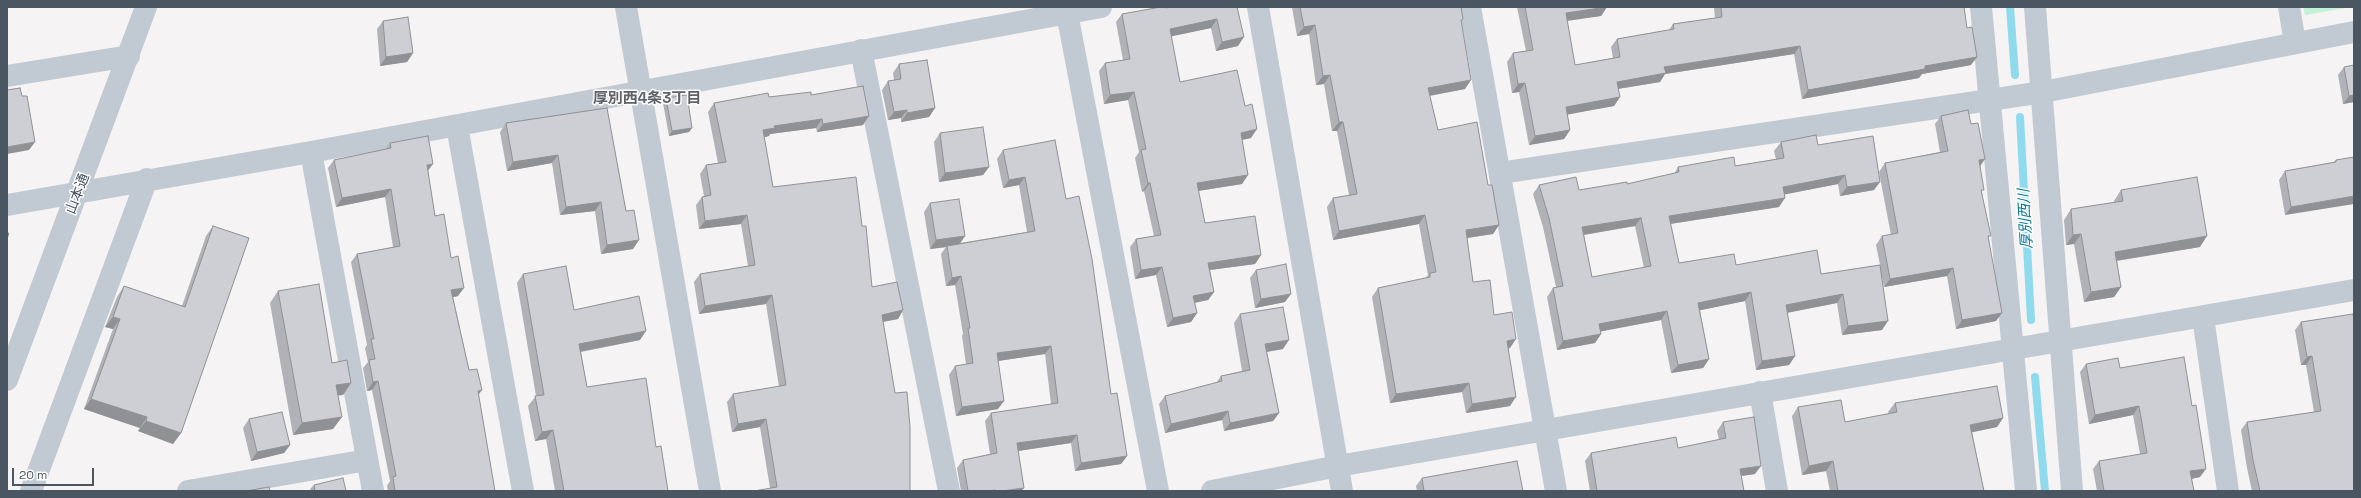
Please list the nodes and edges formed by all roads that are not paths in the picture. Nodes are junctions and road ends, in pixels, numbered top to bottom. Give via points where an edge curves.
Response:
1 (146, 7) edge
2 (626, 7) edge
3 (1101, 7) edge
4 (1258, 7) edge
5 (1470, 7) edge
6 (1981, 7) edge
7 (2035, 7) edge
8 (2289, 7) edge
9 (1067, 13) junction
10 (2354, 32) edge
11 (2295, 43) junction
12 (862, 50) junction
13 (129, 56) junction
14 (7, 76) edge
15 (639, 92) junction
16 (2043, 92) junction
17 (1990, 99) junction
18 (457, 126) junction
19 (311, 152) junction
20 (1500, 173) junction
21 (140, 181) junction
22 (78, 194) junction
23 (7, 205) edge
24 (2354, 290) edge
25 (2203, 317) junction
26 (2060, 340) junction
27 (2013, 348) junction
28 (7, 380) edge
29 (1760, 392) junction
30 (1546, 430) junction
31 (367, 460) junction
32 (1338, 466) junction
33 (31, 491) edge
34 (188, 491) edge
35 (373, 491) edge
36 (523, 491) edge
37 (710, 491) edge
38 (949, 491) edge
39 (1158, 491) edge
40 (1212, 491) edge
41 (1342, 491) edge
42 (1556, 491) edge
43 (1777, 491) edge
44 (2026, 491) edge
45 (2072, 491) edge
46 (2228, 491) edge

1 - 13 street, 山本通
2 - 15 street
3 - 9 street
4 - 32 street
5 - 20 street
6 - 17 street
7 - 16 street
8 - 11 street
9 - 12 street
9 - 39 street
10 - 11 street
11 - 16 street
12 - 15 street
12 - 38 street
13 - 14 street
13 - 22 street, 山本通
15 - 18 street
15 - 37 street
16 - 17 street
16 - 26 street
17 - 20 street
17 - 27 street
18 - 19 street
18 - 36 street
19 - 21 street
19 - 31 street
20 - 30 street
21 - 22 street
21 - 33 street
22 - 23 street
22 - 28 street, 山本通
24 - 25 street
25 - 26 street
25 - 46 street
26 - 27 street
26 - 45 street
27 - 29 street
27 - 44 street
29 - 30 street
29 - 43 street
30 - 32 street
30 - 42 street
31 - 34 street
31 - 35 street
32 - 40 street
32 - 41 street

